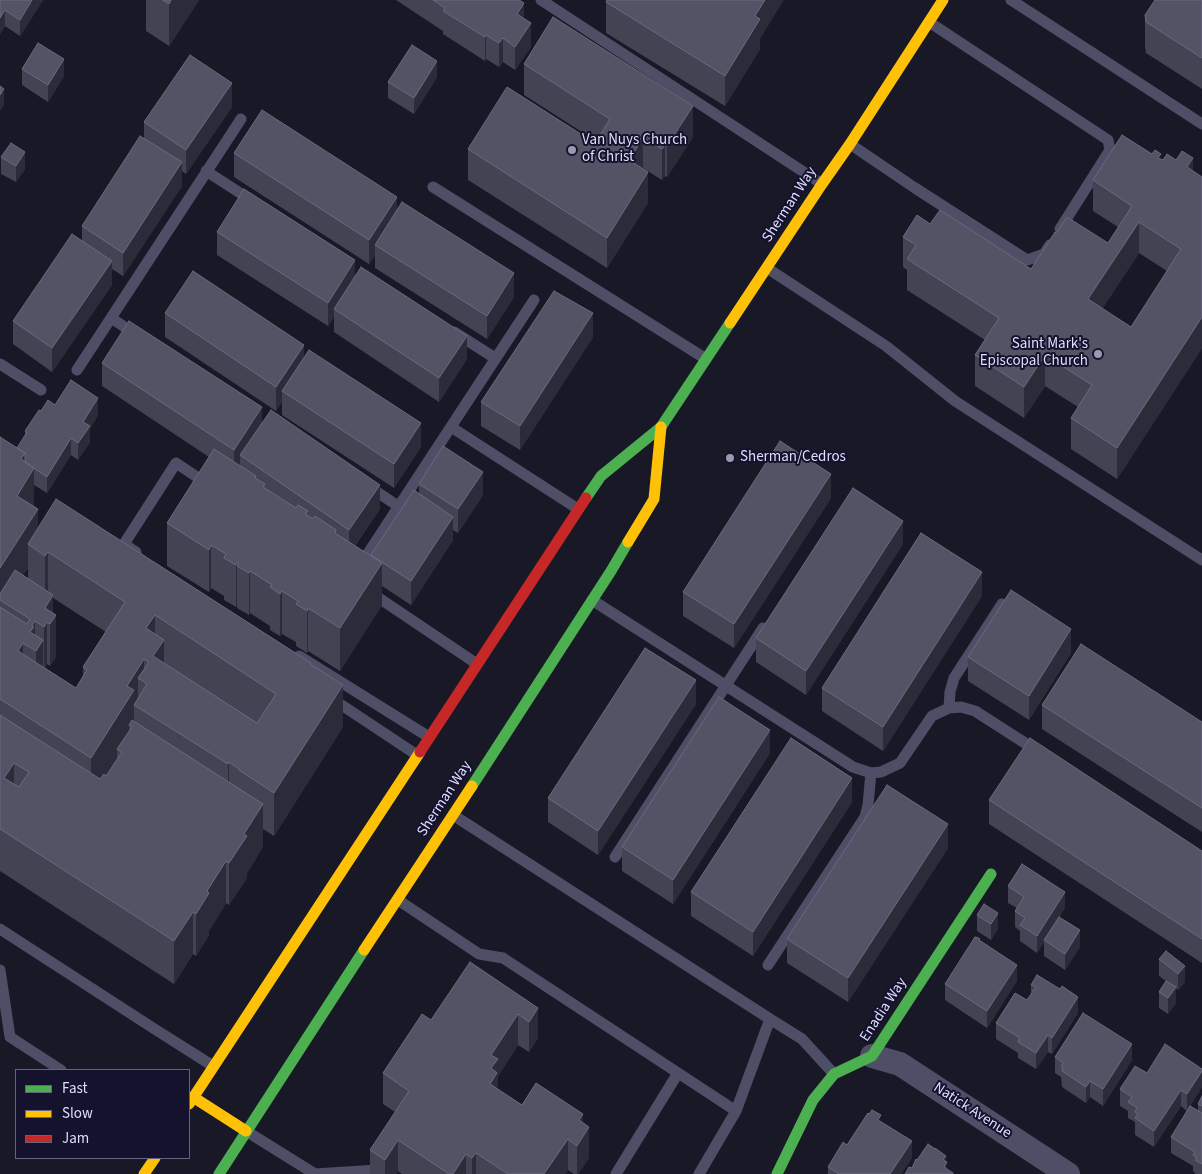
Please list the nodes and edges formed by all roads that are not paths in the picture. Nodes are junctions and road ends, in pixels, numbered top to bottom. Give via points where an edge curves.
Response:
1 (541, 0) edge
2 (943, 0) edge
3 (1012, 0) edge
4 (929, 22) junction
5 (240, 118) dead end
6 (1202, 124) edge
7 (850, 144) junction
8 (206, 171) junction
9 (822, 184) junction
10 (433, 187) dead end
11 (264, 209) edge
12 (767, 268) junction
13 (534, 300) dead end
14 (111, 318) junction
15 (445, 326) edge
16 (144, 339) edge
17 (494, 358) junction
18 (706, 359) junction
19 (0, 364) edge
20 (77, 370) dead end
21 (40, 390) dead end
22 (451, 426) junction
23 (661, 427) junction
24 (357, 479) edge
25 (217, 491) edge
26 (398, 506) junction
27 (578, 509) junction
28 (1202, 560) edge
29 (149, 561) edge
30 (361, 564) edge
31 (356, 584) edge
32 (592, 600) junction
33 (1002, 604) edge
34 (769, 619) edge
35 (290, 651) edge
36 (477, 664) junction
37 (725, 686) junction
38 (319, 690) edge
39 (949, 708) junction
40 (429, 736) junction
41 (417, 755) junction
42 (1048, 758) edge
43 (871, 773) junction
44 (452, 814) junction
45 (615, 857) dead end
46 (990, 874) dead end
47 (397, 900) junction
48 (0, 929) edge
49 (768, 965) dead end
50 (0, 970) edge
51 (770, 1019) junction
52 (872, 1056) junction
53 (214, 1066) junction
54 (59, 1069) edge
55 (678, 1073) junction
56 (834, 1074) junction
57 (191, 1100) edge
58 (736, 1111) junction
59 (246, 1131) junction
60 (154, 1159) edge
61 (376, 1170) edge
62 (144, 1174) edge
63 (219, 1174) edge
64 (315, 1174) edge
65 (616, 1174) edge
66 (699, 1174) edge
67 (777, 1174) edge
68 (1068, 1174) edge

1 - 9 lane
2 - 4 main road, Sherman Way
3 - 6 lane
4 - 7 main road, Sherman Way
4 - 7 lane via 1108,140 1110,150 1044,254 1027,260
5 - 8 lane
7 - 9 main road, Sherman Way
8 - 11 lane
8 - 14 lane
9 - 12 main road, Sherman Way
10 - 18 lane
12 - 18 main road, Sherman Way
12 - 28 lane via 886,346 955,401
13 - 17 lane
14 - 16 lane
14 - 20 lane
15 - 17 lane
17 - 22 lane
18 - 23 main road, Sherman Way
19 - 21 lane
22 - 26 lane
22 - 27 lane
23 - 27 main road, Sherman Way via 601,476
23 - 32 main road, Sherman Way via 654,500
24 - 26 lane
25 - 29 lane via 176,463 124,544
26 - 30 lane
27 - 36 main road, Sherman Way
31 - 36 lane
32 - 37 lane
32 - 44 main road, Sherman Way
33 - 39 lane via 954,678
34 - 37 lane
35 - 40 lane
36 - 40 main road, Sherman Way
37 - 43 lane via 853,767
37 - 45 lane
38 - 41 lane
39 - 42 lane via 974,711
39 - 43 lane via 932,716 900,763
40 - 41 main road, Sherman Way
41 - 53 main road, Sherman Way
43 - 49 lane via 865,817
44 - 47 main road, Sherman Way
44 - 51 lane
46 - 52 main road, Enadia Way
47 - 55 lane via 479,954 503,958
47 - 59 main road, Sherman Way
48 - 53 lane
50 - 54 lane via 10,1037
51 - 56 lane via 802,1039
51 - 58 lane
52 - 56 main road, Enadia Way
52 - 68 street, Natick Avenue via 900,1064
53 - 57 main road, Sherman Way
55 - 58 lane
55 - 65 lane
56 - 67 main road, Enadia Way via 813,1100
57 - 59 main road
58 - 66 lane
59 - 63 main road, Sherman Way
59 - 64 lane
60 - 62 main road
61 - 64 lane

